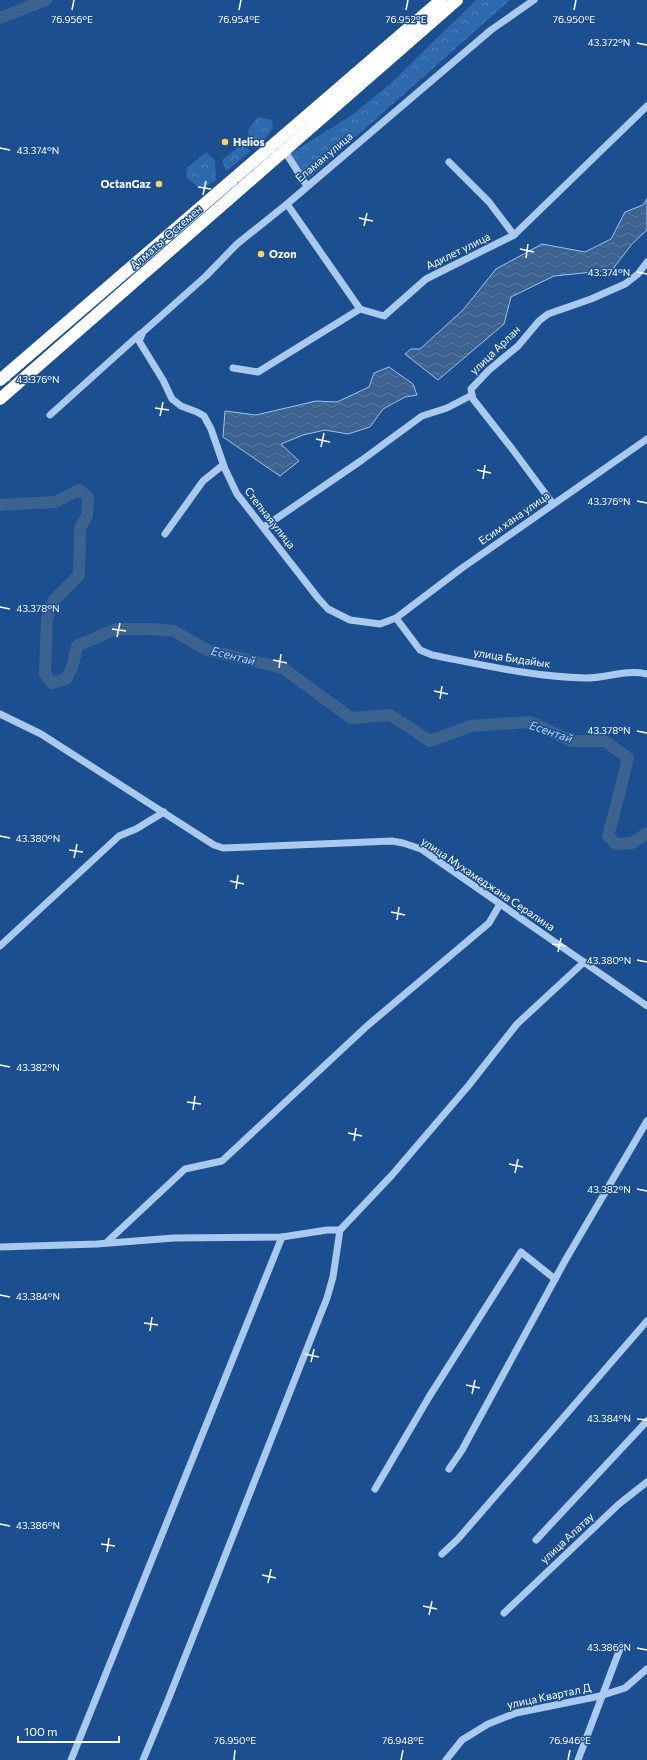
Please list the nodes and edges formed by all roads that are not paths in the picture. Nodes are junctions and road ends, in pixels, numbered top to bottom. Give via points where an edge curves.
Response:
1 (441, 0) edge
2 (457, 0) edge
3 (534, 0) edge
4 (647, 106) edge
5 (284, 150) junction
6 (449, 162) dead end
7 (307, 186) junction
8 (287, 204) junction
9 (514, 235) junction
10 (647, 262) edge
11 (360, 309) junction
12 (143, 332) junction
13 (139, 342) joint
14 (233, 368) dead end
15 (0, 380) edge
16 (472, 395) junction
17 (0, 399) edge
18 (50, 415) dead end
19 (647, 439) edge
20 (223, 465) junction
21 (553, 504) junction
22 (264, 527) junction
23 (165, 534) dead end
24 (396, 618) junction
25 (644, 673) edge
26 (0, 714) edge
27 (164, 812) junction
28 (500, 904) junction
29 (0, 946) edge
30 (584, 962) junction
31 (647, 1006) edge
32 (647, 1121) edge
33 (340, 1230) junction
34 (282, 1237) junction
35 (107, 1242) junction
36 (0, 1246) edge
37 (555, 1279) junction
38 (647, 1321) edge
39 (647, 1421) edge
40 (449, 1469) dead end
41 (647, 1482) edge
42 (375, 1489) dead end
43 (536, 1540) dead end
44 (442, 1554) dead end
45 (504, 1613) dead end
46 (620, 1646) dead end
47 (647, 1669) edge
48 (600, 1696) junction
49 (71, 1760) edge
50 (143, 1760) edge
51 (446, 1760) edge
52 (578, 1760) edge

1 - 15 highway, Алматы-Өскемен
2 - 5 highway, Алматы-Өскемен
3 - 7 street, Еламан улица via 491,30
4 - 9 street, Адилет улица
5 - 7 street
5 - 17 highway, Алматы-Өскемен
6 - 9 street via 489,202
7 - 8 street, Еламан улица
8 - 11 street
8 - 12 street, Еламан улица via 237,244 206,276
9 - 11 street, Адилет улица via 426,279 384,316
10 - 16 street, улица Арлан via 638,274 625,284 548,314 471,389
11 - 14 street via 258,372
12 - 13 street, Еламан улица
12 - 18 street
13 - 20 street, Степная улица via 172,399 204,416
16 - 21 street via 472,399
16 - 22 street via 447,408 422,416
19 - 21 street, Есим хана улица
20 - 22 street, Степная улица via 237,494
20 - 23 street via 203,481
21 - 24 street, Есим хана улица
22 - 24 street, Степная улица via 328,609 350,620 366,623 380,624
24 - 25 street, улица Бидайык via 420,650 432,655 550,676 588,678 620,672
26 - 27 street, улица Мухамеджана Сералина via 41,734
27 - 28 street, улица Мухамеджана Сералина via 214,845 223,848 392,841 403,843 421,849
27 - 29 street via 119,836
28 - 30 street, улица Мухамеджана Сералина
28 - 35 street via 489,923 367,1026 222,1161 185,1169
30 - 31 street, улица Мухамеджана Сералина
30 - 33 street via 517,1024 392,1175
32 - 37 street
33 - 34 street
33 - 50 street via 334,1277 327,1298
34 - 35 street via 174,1238
34 - 49 street
35 - 36 street
37 - 40 street via 462,1450
37 - 42 street via 521,1252 429,1397
38 - 44 street via 458,1539
39 - 43 street
41 - 45 street, улица Алатау via 619,1504
46 - 48 street
47 - 48 street, улица Квартал Д via 625,1688
48 - 51 street, улица Квартал Д via 516,1713 488,1724 462,1740
48 - 52 street

